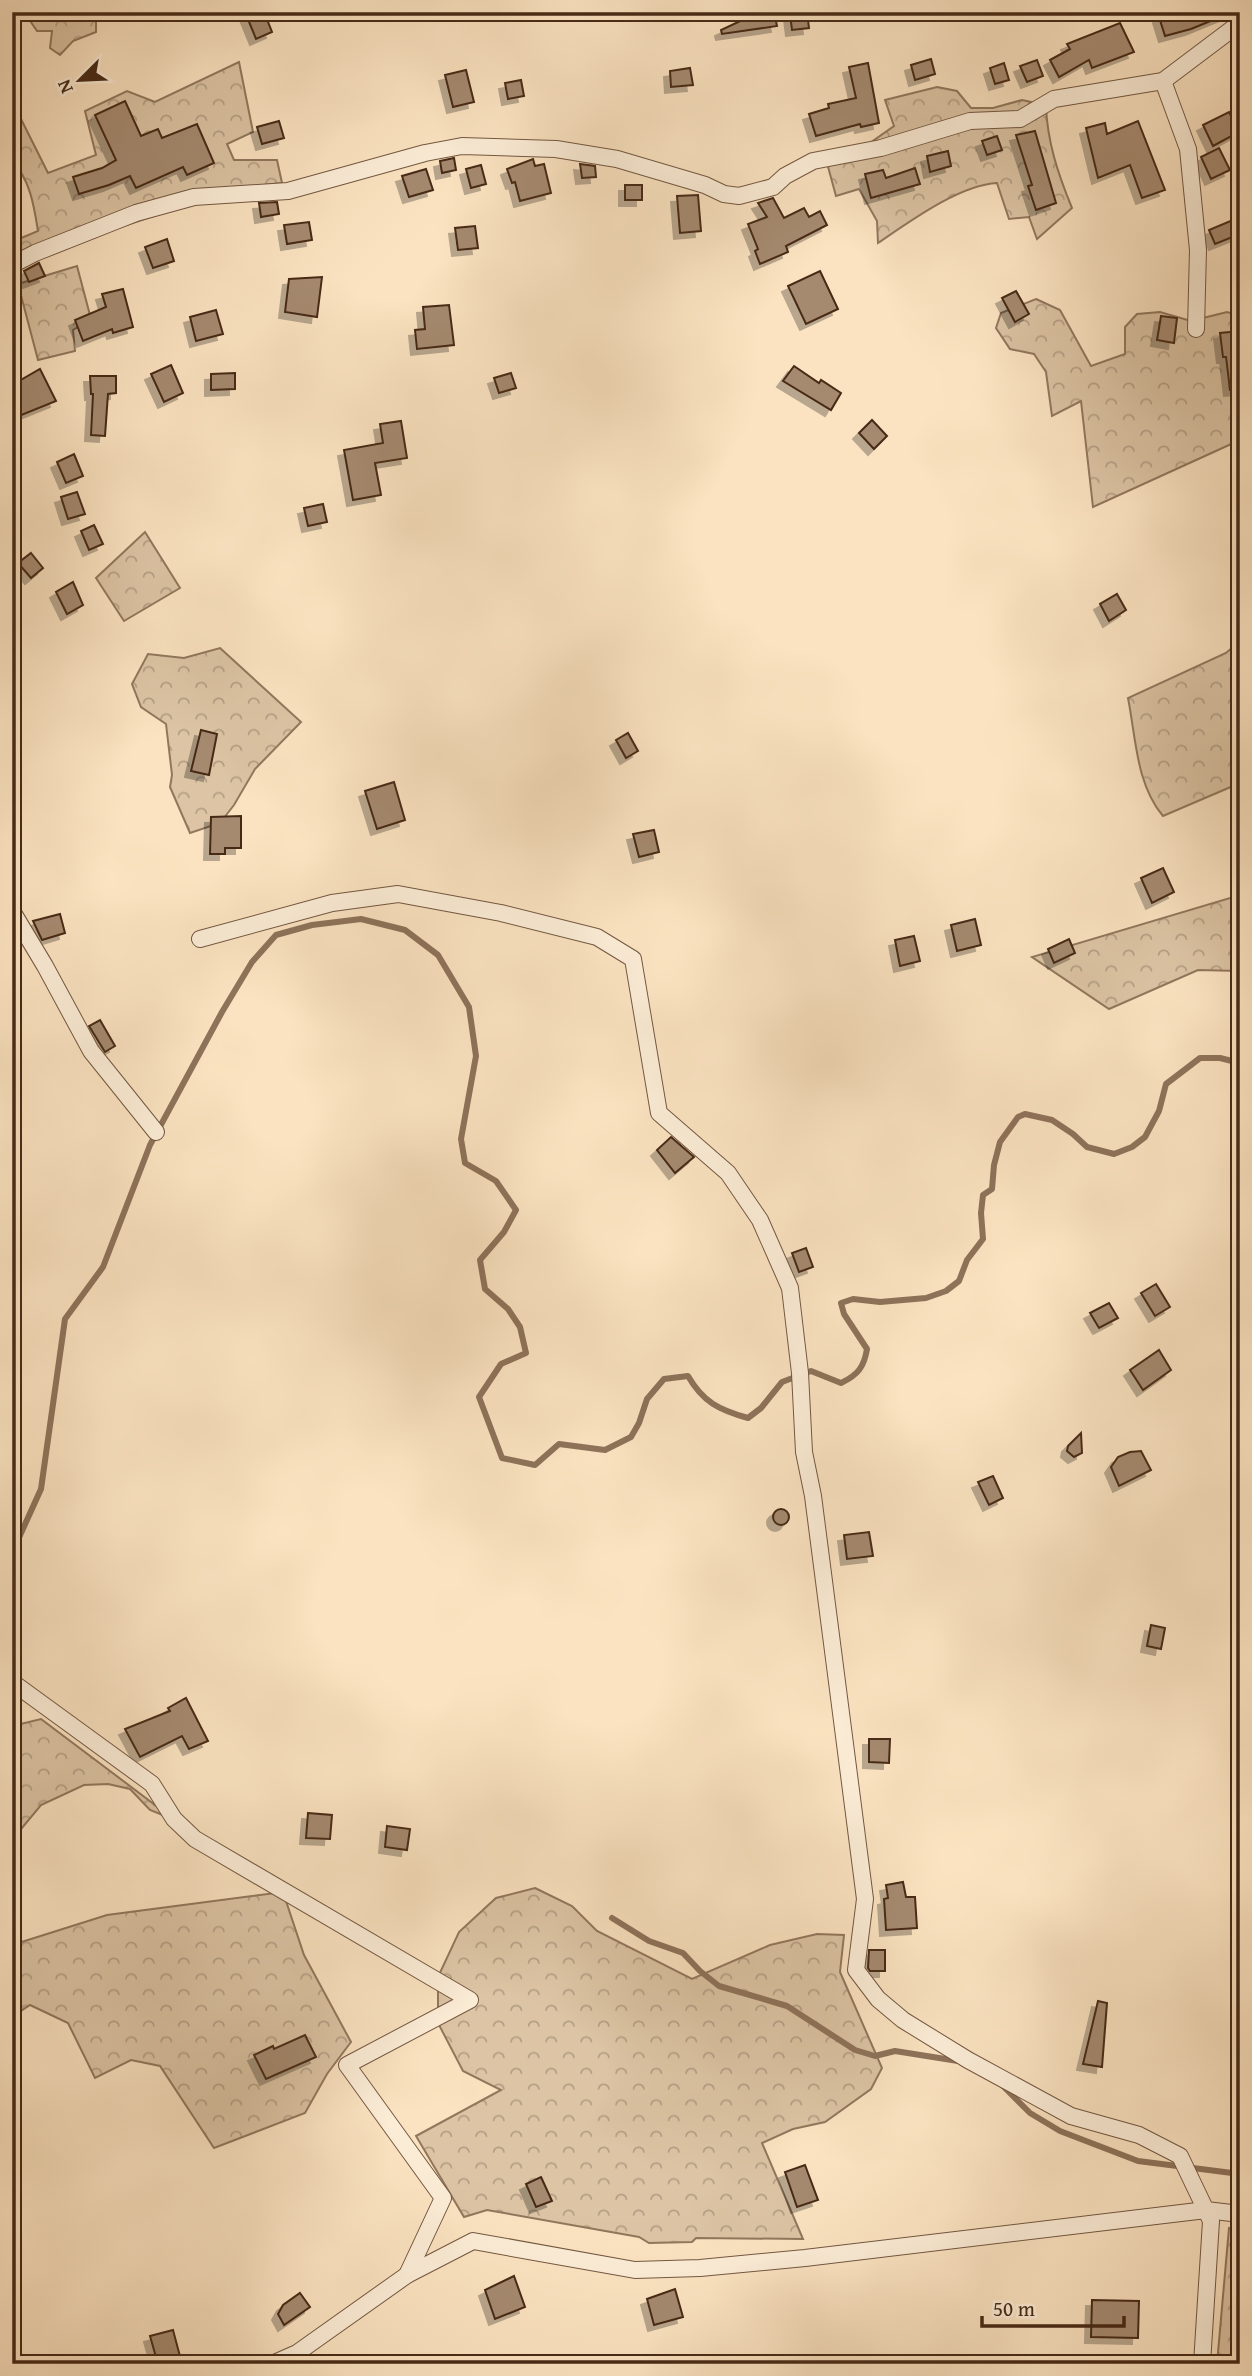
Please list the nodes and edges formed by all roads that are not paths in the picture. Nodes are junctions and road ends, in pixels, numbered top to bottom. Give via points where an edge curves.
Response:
1 (1240, 23) edge
2 (1163, 81) junction
3 (12, 265) edge
4 (1196, 329) dead end
5 (12, 911) edge
6 (200, 939) dead end
7 (156, 1132) dead end
8 (12, 1682) edge
9 (1206, 2210) junction
10 (1240, 2214) edge
11 (407, 2275) junction
12 (272, 2364) edge
13 (1202, 2364) edge

1 - 2 street
2 - 3 street via 1054,99 1020,119 970,121 881,148 813,162 774,187 739,196 617,159 556,149 462,146 288,191 194,197 136,214
2 - 4 street via 1188,149 1198,250
5 - 7 street via 91,1051
6 - 9 street via 332,903 398,894 597,937 633,959 659,1113 728,1173 760,1220 790,1288 804,1452 865,1899 856,1970 878,1999 903,2020 968,2060 1071,2116 1139,2135 1180,2156
8 - 11 street via 152,1784 174,1819 195,1839 470,2000 347,2065 443,2198
9 - 10 street
9 - 11 street via 687,2268 635,2270 473,2241
9 - 13 street via 1211,2221
11 - 12 street via 297,2353

